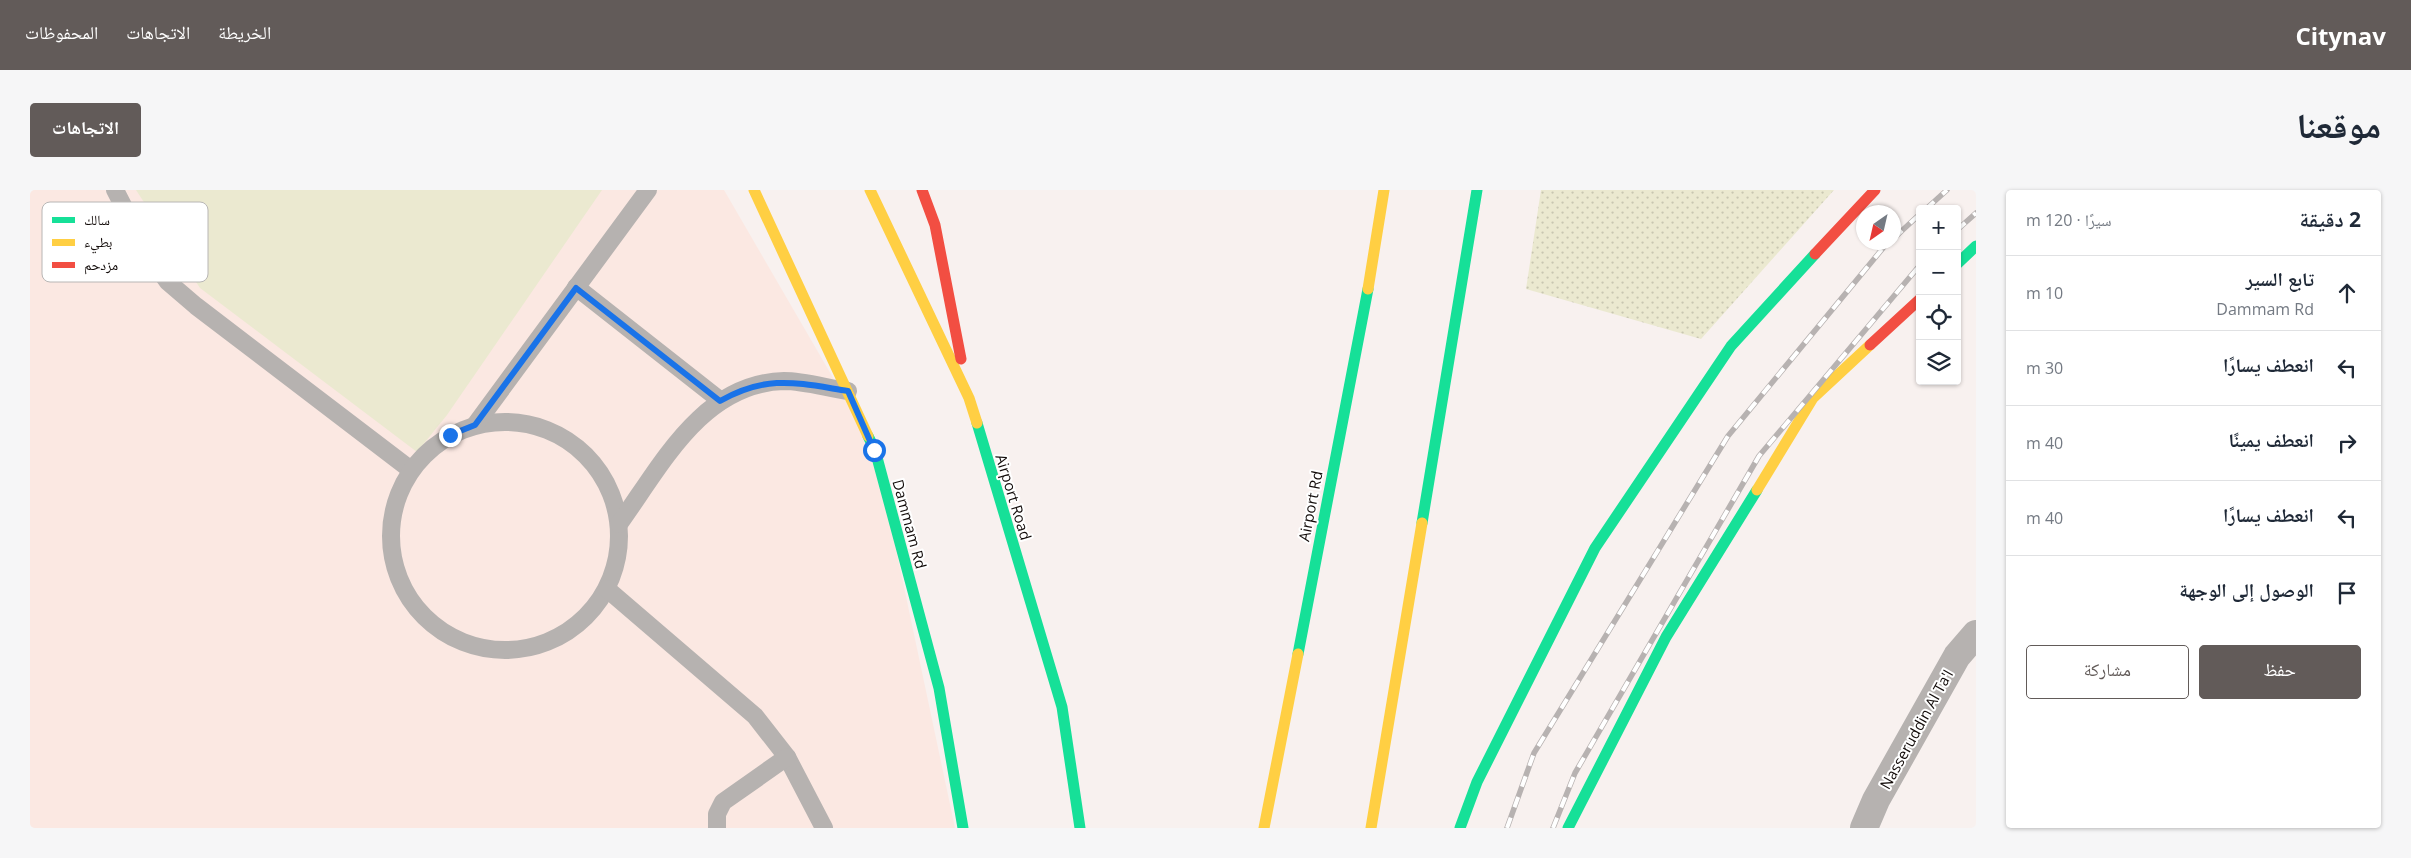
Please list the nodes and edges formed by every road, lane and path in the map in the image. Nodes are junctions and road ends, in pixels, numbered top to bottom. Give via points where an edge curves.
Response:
1 (115, 190) edge
2 (648, 190) edge
3 (754, 190) edge
4 (870, 190) edge
5 (922, 190) edge
6 (1384, 190) edge
7 (1477, 190) edge
8 (1875, 190) edge
9 (121, 202) edge
10 (1976, 246) edge
11 (1961, 260) edge
12 (168, 282) edge
13 (576, 288) junction
14 (1916, 303) edge
15 (848, 391) junction
16 (969, 398) junction
17 (720, 401) junction
18 (475, 425) junction
19 (411, 470) junction
20 (619, 524) junction
21 (607, 589) junction
22 (1976, 634) edge
23 (787, 757) junction
24 (717, 828) edge
25 (824, 828) edge
26 (963, 828) edge
27 (1080, 828) edge
28 (1264, 828) edge
29 (1371, 828) edge
30 (1460, 828) edge
31 (1568, 828) edge
32 (1864, 828) edge

1 - 9 lane
2 - 13 lane
3 - 15 main road, Dammam Rd
4 - 16 main road, Airport Road
5 - 16 main road via 935,224
6 - 28 main road, Airport Rd via 1367,294
7 - 29 main road
8 - 30 main road via 1731,346 1595,548 1477,782
10 - 11 main road
12 - 19 lane
13 - 17 lane
13 - 18 lane
14 - 31 main road via 1813,398 1666,637
15 - 17 lane via 786,381 740,390
15 - 26 main road, Dammam Rd via 874,450 939,688
16 - 27 main road, Airport Road via 1062,707
17 - 20 lane via 702,414 682,436
18 - 19 lane via 450,435 429,450
18 - 20 lane via 524,423 548,430 570,442 604,477 614,500
19 - 21 lane via 398,494 391,520 390,546 396,572 408,596 424,617 445,634 470,645 496,650 540,645 572,629 592,611
20 - 21 lane via 616,568
21 - 23 lane via 755,716
22 - 32 street, Nasseruddin Al Ta'I via 1957,656 1876,800
23 - 24 lane via 723,802 717,814
23 - 25 lane

